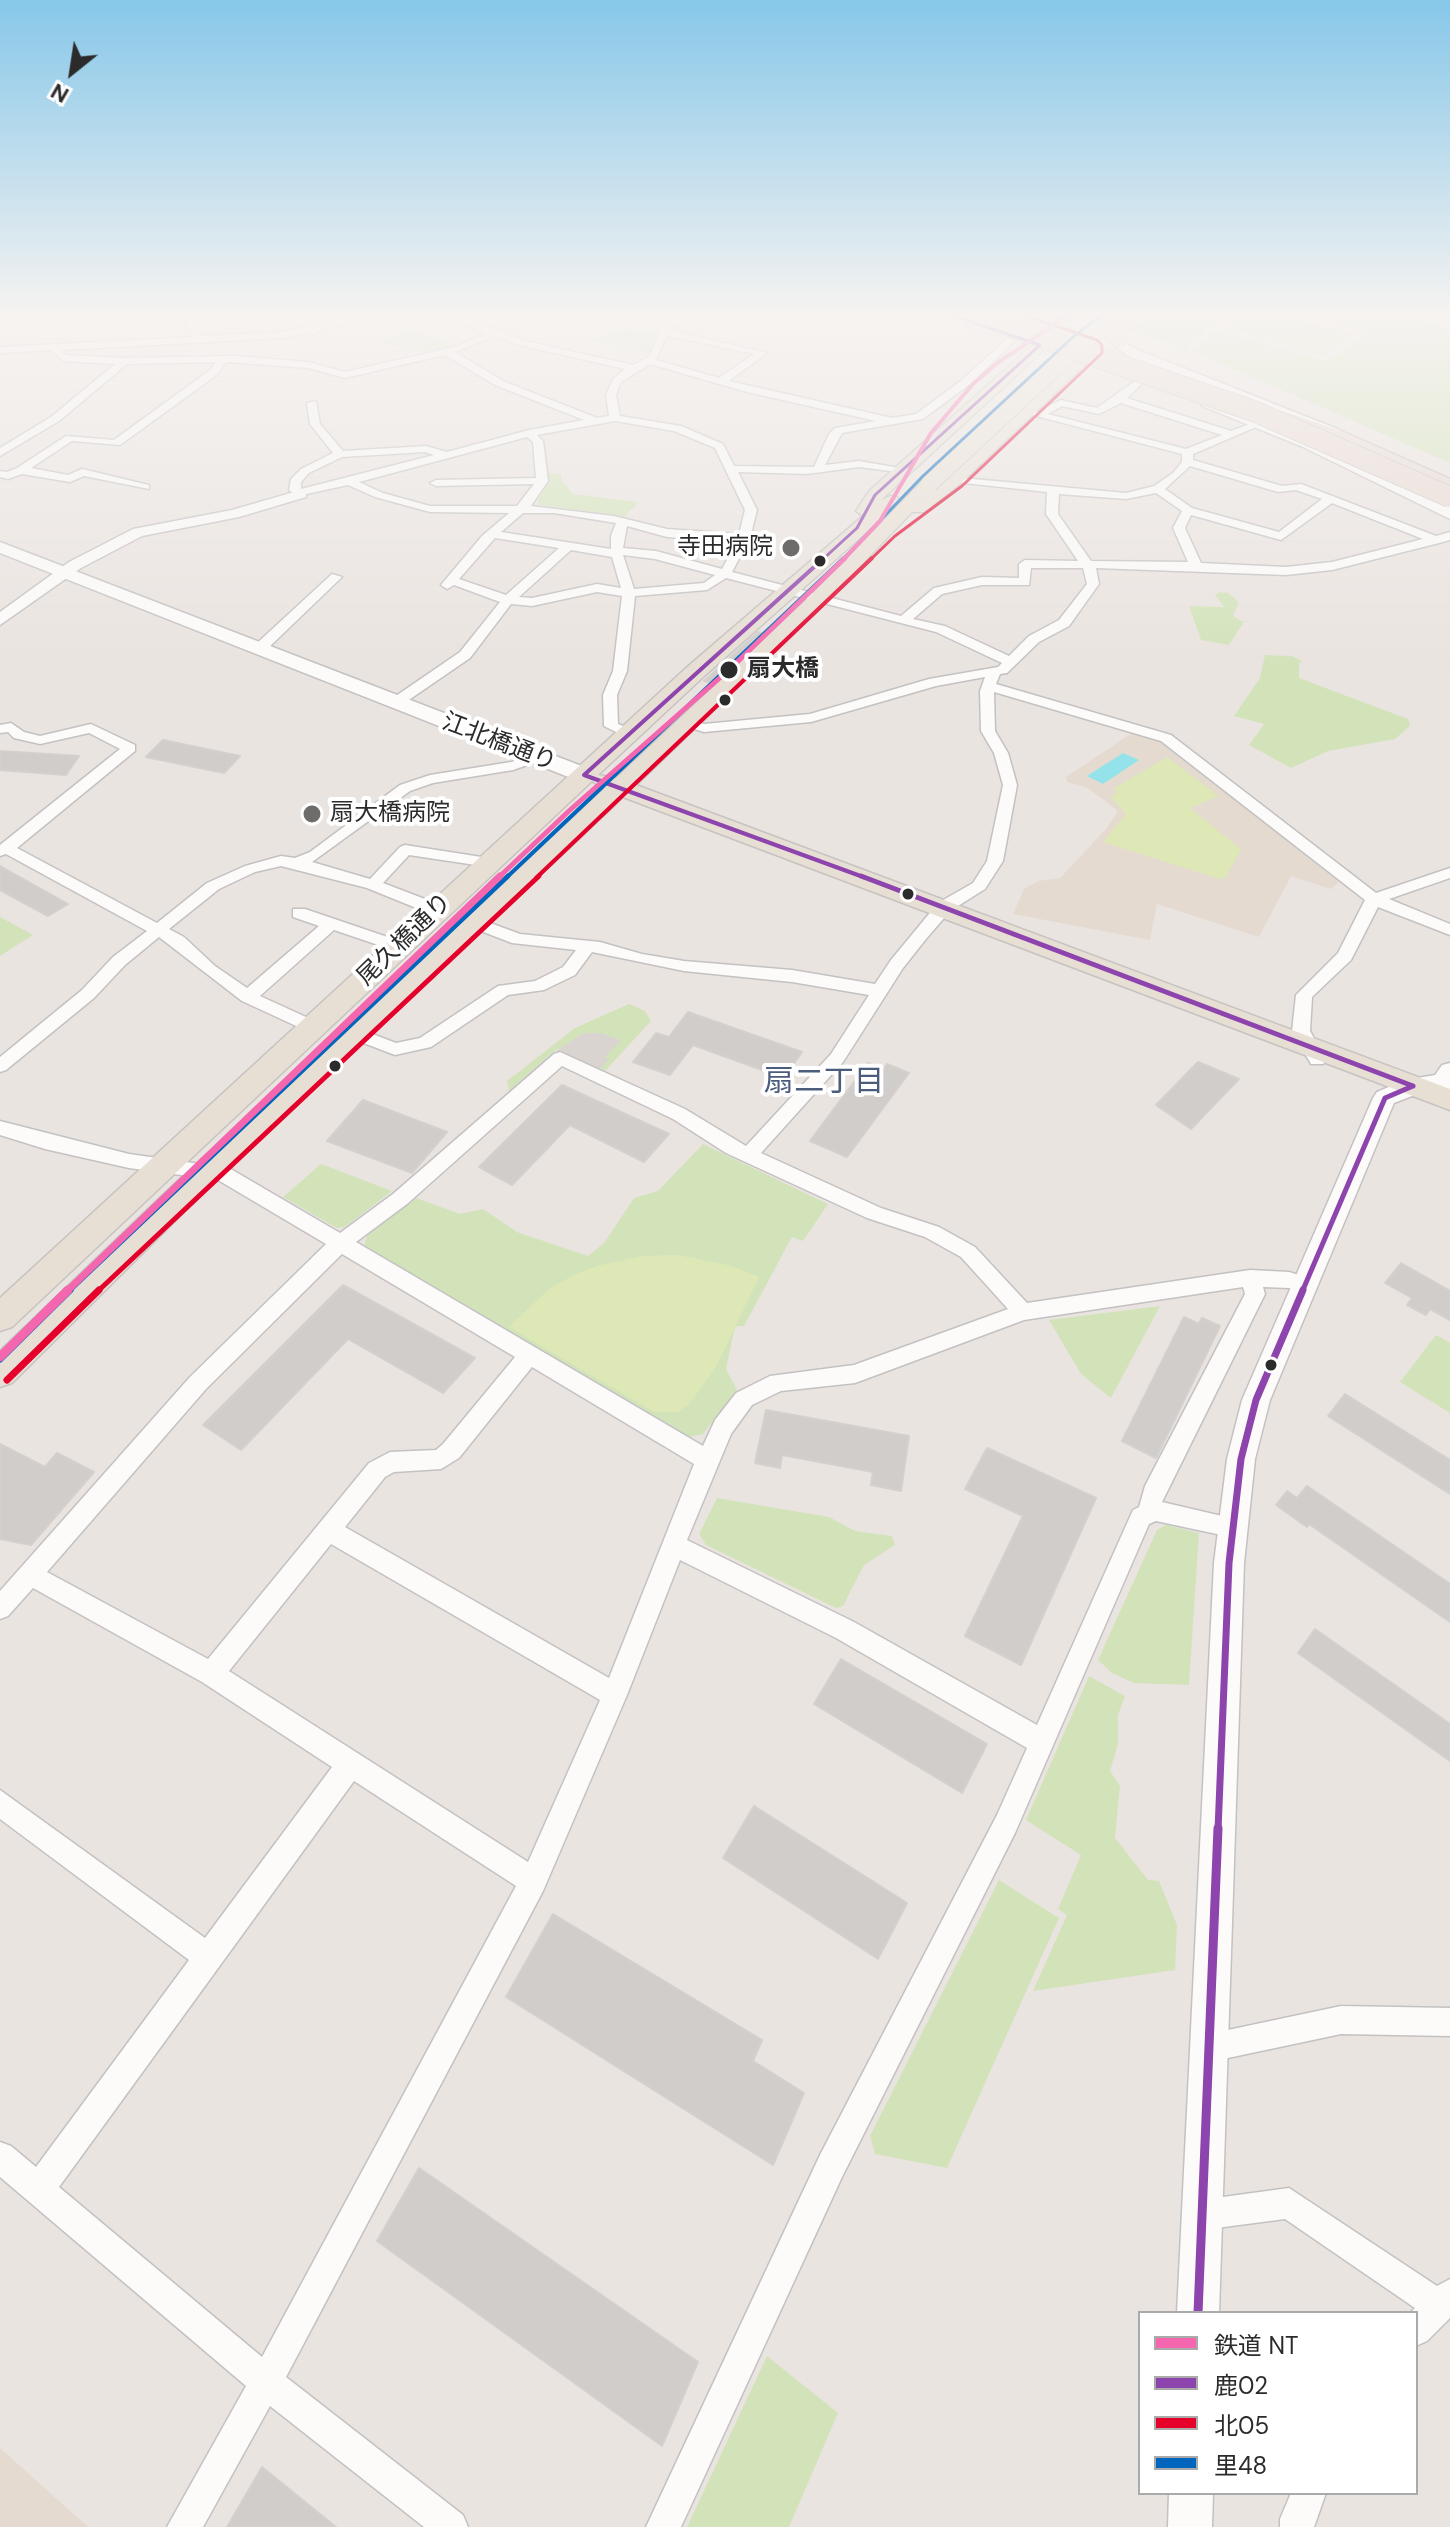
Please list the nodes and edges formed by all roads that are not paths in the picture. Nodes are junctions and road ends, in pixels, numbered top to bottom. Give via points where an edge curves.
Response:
1 (36, 431) edge
2 (133, 431) edge
3 (321, 431) edge
4 (539, 431) edge
5 (685, 431) edge
6 (838, 431) edge
7 (953, 431) edge
8 (967, 431) edge
9 (973, 431) edge
10 (1013, 431) edge
11 (1094, 431) edge
12 (1221, 431) edge
13 (1237, 431) edge
14 (1298, 431) edge
15 (1299, 431) edge
16 (1303, 431) edge
17 (1311, 431) edge
18 (1329, 431) edge
19 (1330, 431) edge
20 (529, 433) junction
21 (1231, 434) junction
22 (1318, 438) junction
23 (0, 453) edge
24 (340, 454) junction
25 (446, 455) junction
26 (1187, 457) junction
27 (432, 458) junction
28 (491, 462) junction
29 (819, 467) junction
30 (733, 469) junction
31 (21, 470) junction
32 (1394, 470) junction
33 (0, 474) edge
34 (915, 478) junction
35 (955, 479) junction
36 (348, 481) junction
37 (542, 481) junction
38 (436, 483) junction
39 (145, 487) dead end
40 (1450, 487) edge
41 (1158, 489) junction
42 (1053, 490) junction
43 (301, 494) junction
44 (1331, 498) junction
45 (1450, 505) edge
46 (524, 508) junction
47 (430, 509) junction
48 (1188, 510) junction
49 (1450, 514) edge
50 (623, 521) junction
51 (889, 528) junction
52 (493, 534) junction
53 (1450, 536) edge
54 (744, 538) junction
55 (1435, 540) junction
56 (569, 546) junction
57 (0, 547) edge
58 (617, 552) junction
59 (1086, 563) junction
60 (1196, 566) junction
61 (64, 572) junction
62 (726, 573) junction
63 (336, 577) dead end
64 (786, 589) junction
65 (629, 593) junction
66 (508, 600) junction
67 (817, 600) junction
68 (0, 620) edge
69 (904, 620) junction
70 (260, 648) junction
71 (1011, 662) junction
72 (991, 680) junction
73 (395, 703) junction
74 (685, 724) junction
75 (0, 729) edge
76 (629, 733) junction
77 (540, 758) junction
78 (584, 775) junction
79 (620, 787) junction
80 (3, 850) edge
81 (489, 862) junction
82 (297, 863) junction
83 (1450, 873) edge
84 (373, 885) junction
85 (1374, 899) junction
86 (944, 907) junction
87 (437, 910) junction
88 (299, 913) dead end
89 (474, 922) junction
90 (331, 924) junction
91 (157, 930) junction
92 (1450, 930) edge
93 (588, 946) junction
94 (399, 947) junction
95 (881, 991) junction
96 (248, 997) junction
97 (313, 1027) junction
98 (354, 1033) junction
99 (1314, 1053) junction
100 (0, 1066) edge
101 (1450, 1071) edge
102 (1413, 1086) junction
103 (1450, 1100) edge
104 (0, 1128) edge
105 (748, 1155) junction
106 (164, 1167) junction
107 (208, 1171) junction
108 (339, 1244) junction
109 (1250, 1278) junction
110 (1305, 1285) junction
111 (1023, 1312) junction
112 (0, 1318) edge
113 (528, 1356) junction
114 (0, 1373) edge
115 (707, 1460) junction
116 (1149, 1512) junction
117 (1231, 1527) junction
118 (327, 1529) junction
119 (675, 1546) junction
120 (29, 1574) junction
121 (0, 1608) edge
122 (211, 1674) junction
123 (615, 1695) junction
124 (1041, 1742) junction
125 (350, 1764) junction
126 (0, 1803) edge
127 (533, 1881) junction
128 (209, 1958) junction
129 (1450, 2022) edge
130 (1209, 2048) junction
131 (0, 2157) edge
132 (39, 2188) junction
133 (1201, 2215) junction
134 (1445, 2300) edge
135 (1198, 2311) edge
136 (1418, 2328) edge
137 (266, 2382) junction
138 (1191, 2495) edge
139 (1308, 2495) edge
140 (184, 2527) edge
141 (451, 2527) edge
142 (663, 2527) edge
143 (1190, 2527) edge
144 (1297, 2527) edge

1 - 23 street
2 - 31 street via 116,443 70,438
3 - 24 street
4 - 20 street
5 - 30 street via 719,446
6 - 29 street
7 - 34 main road
8 - 34 main road, 尾久橋通り
9 - 34 main road, 尾久橋通り, bridge
10 - 35 main road
11 - 26 street
12 - 21 street
13 - 21 street
14 - 40 main road
15 - 22 highway
16 - 40 highway, bridge
17 - 22 highway
18 - 40 main road
19 - 40 highway
20 - 28 street
20 - 37 street via 538,441
21 - 26 street
22 - 32 highway
22 - 49 main road
24 - 25 street via 426,449
24 - 43 street via 295,481
25 - 27 street
25 - 28 street
26 - 41 street via 1177,475
26 - 44 street via 1282,490 1297,486
27 - 36 street
27 - 38 street
28 - 37 street
28 - 38 street
29 - 30 street
29 - 34 street via 859,464
30 - 54 street via 751,510
31 - 33 street
31 - 39 street via 70,479 82,472
32 - 40 highway
32 - 45 highway
34 - 51 main road, 尾久橋通り
34 - 64 main road, 尾久橋通り
35 - 42 street
35 - 51 main road
36 - 43 street
36 - 47 street
37 - 46 street
38 - 47 street
41 - 42 street via 1118,497
41 - 48 street
42 - 59 street via 1052,514
43 - 61 street via 234,514 138,532
44 - 48 street via 1281,536
44 - 55 street
46 - 47 street
46 - 50 street
46 - 52 street
48 - 60 street via 1179,528
50 - 54 street via 667,533
50 - 58 street
51 - 67 main road, 尾久橋通り
52 - 56 street
52 - 66 street via 449,582
53 - 55 street
54 - 62 street
55 - 60 street via 1332,566 1279,571
56 - 58 street
56 - 66 street
57 - 61 main road, 江北橋通り
58 - 62 street via 656,555
58 - 65 street
59 - 60 street
59 - 69 street via 1025,564 1025,582 982,581 938,591
59 - 71 street via 1093,584 1080,604 1064,623 1034,639
61 - 68 street
61 - 70 main road, 江北橋通り
62 - 64 street
62 - 65 street via 707,586
63 - 70 street
64 - 67 street
64 - 76 main road, 尾久橋通り
65 - 66 street via 597,588 532,602
65 - 76 street via 620,671 610,695 611,726
66 - 73 street via 465,655
67 - 69 street
67 - 74 main road, 尾久橋通り
69 - 71 street via 940,629
70 - 73 main road, 江北橋通り
71 - 72 street
72 - 74 street via 934,682 811,718 704,728
72 - 85 street via 1166,738
72 - 86 street via 988,731 1010,785 995,861 979,886
73 - 77 main road, 江北橋通り
74 - 79 main road, 尾久橋通り
75 - 80 street via 11,727 19,735 40,740 91,728 130,748
76 - 78 main road, 尾久橋通り
77 - 78 main road, 江北橋通り
77 - 82 street via 405,788
78 - 79 main road, 江北橋通り
78 - 81 main road, 尾久橋通り
79 - 86 main road, 江北橋通り
79 - 89 main road, 尾久橋通り
80 - 91 street
81 - 84 street via 405,850
81 - 87 main road, 尾久橋通り
82 - 84 street
82 - 91 street via 281,861 230,877
83 - 85 street
84 - 87 street
85 - 92 street
85 - 99 street via 1345,956 1304,995 1301,1031
86 - 95 street
86 - 99 main road, 江北橋通り
87 - 94 main road, 尾久橋通り
88 - 90 street
89 - 93 street via 518,939
89 - 98 main road, 尾久橋通り
90 - 94 street
90 - 96 street
91 - 96 street
91 - 100 street
93 - 95 street via 684,966
93 - 98 street via 569,971 538,986 504,990 425,1043 395,1049
94 - 97 main road, 尾久橋通り
95 - 105 street via 837,1058
96 - 97 street
97 - 106 main road, 尾久橋通り
98 - 107 main road, 尾久橋通り
99 - 102 main road, 江北橋通り
101 - 102 street via 1442,1083
102 - 103 main road, 江北橋通り
102 - 110 street via 1385,1098
104 - 106 street
105 - 108 street via 679,1114 560,1058 406,1194
105 - 111 street via 968,1252
106 - 107 street
106 - 112 main road, 尾久橋通り
107 - 108 street via 222,1173
107 - 114 main road, 尾久橋通り
108 - 113 street
108 - 120 street via 198,1383
109 - 110 street
109 - 111 street
109 - 116 street via 1255,1294 1153,1493
110 - 117 street via 1256,1400
111 - 115 street via 855,1374 778,1382 744,1399
113 - 115 street
113 - 118 street via 451,1451 441,1459 390,1462 377,1470
115 - 119 street
116 - 117 street
116 - 124 street via 1141,1517
117 - 130 street
118 - 122 street
118 - 123 street
119 - 123 street
119 - 124 street via 845,1630
120 - 121 street
120 - 122 street
122 - 125 street
123 - 127 street
124 - 142 street via 1006,1824 831,2166
125 - 127 street
125 - 128 street
126 - 128 street
127 - 137 street
128 - 132 street
129 - 130 street via 1341,2020
130 - 133 street
131 - 132 street
132 - 137 street
133 - 134 street via 1289,2203
133 - 135 street
134 - 136 street
137 - 140 street
137 - 141 street
138 - 143 street
139 - 144 street

